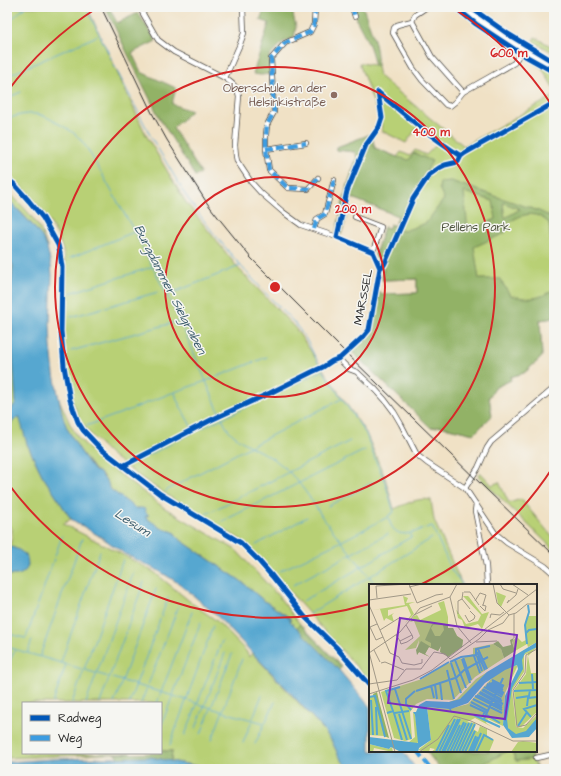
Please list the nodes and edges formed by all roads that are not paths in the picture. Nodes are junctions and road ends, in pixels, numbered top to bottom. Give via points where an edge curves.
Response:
1 (141, 7) edge
2 (243, 7) edge
3 (315, 7) edge
4 (352, 7) edge
5 (427, 7) edge
6 (463, 7) edge
7 (355, 17) dead end
8 (412, 21) junction
9 (523, 49) junction
10 (554, 67) edge
11 (225, 78) junction
12 (463, 92) junction
13 (306, 143) dead end
14 (266, 149) junction
15 (318, 178) dead end
16 (334, 180) dead end
17 (355, 218) dead end
18 (314, 229) junction
19 (373, 252) junction
20 (554, 388) edge
21 (465, 488) junction
22 (476, 503) junction
23 (554, 574) edge
24 (487, 584) edge
25 (554, 754) edge
26 (536, 758) dead end

1 - 11 street, MARSSEL via 158,40 174,52
2 - 11 street via 244,33
3 - 14 street via 314,24 310,32 285,43 271,59 274,112 267,125
4 - 7 street
5 - 8 street via 415,15
6 - 9 street
8 - 12 street via 432,57
8 - 12 street via 398,25 393,33 413,68 446,105 452,105
9 - 10 street
9 - 12 street via 514,63
11 - 18 street, MARSSEL via 238,88 240,96 235,145 240,166 250,182 283,212 301,225
13 - 14 street
14 - 15 street via 269,170 288,188 308,189
16 - 18 street via 325,214 317,219
17 - 19 street via 381,227
18 - 19 street, MARSSEL
19 - 21 street, MARSSEL via 380,268 369,330 340,358 385,400 401,424 416,455
20 - 21 street via 491,442
21 - 22 street
22 - 23 street via 495,533
22 - 24 street via 475,511
25 - 26 street

